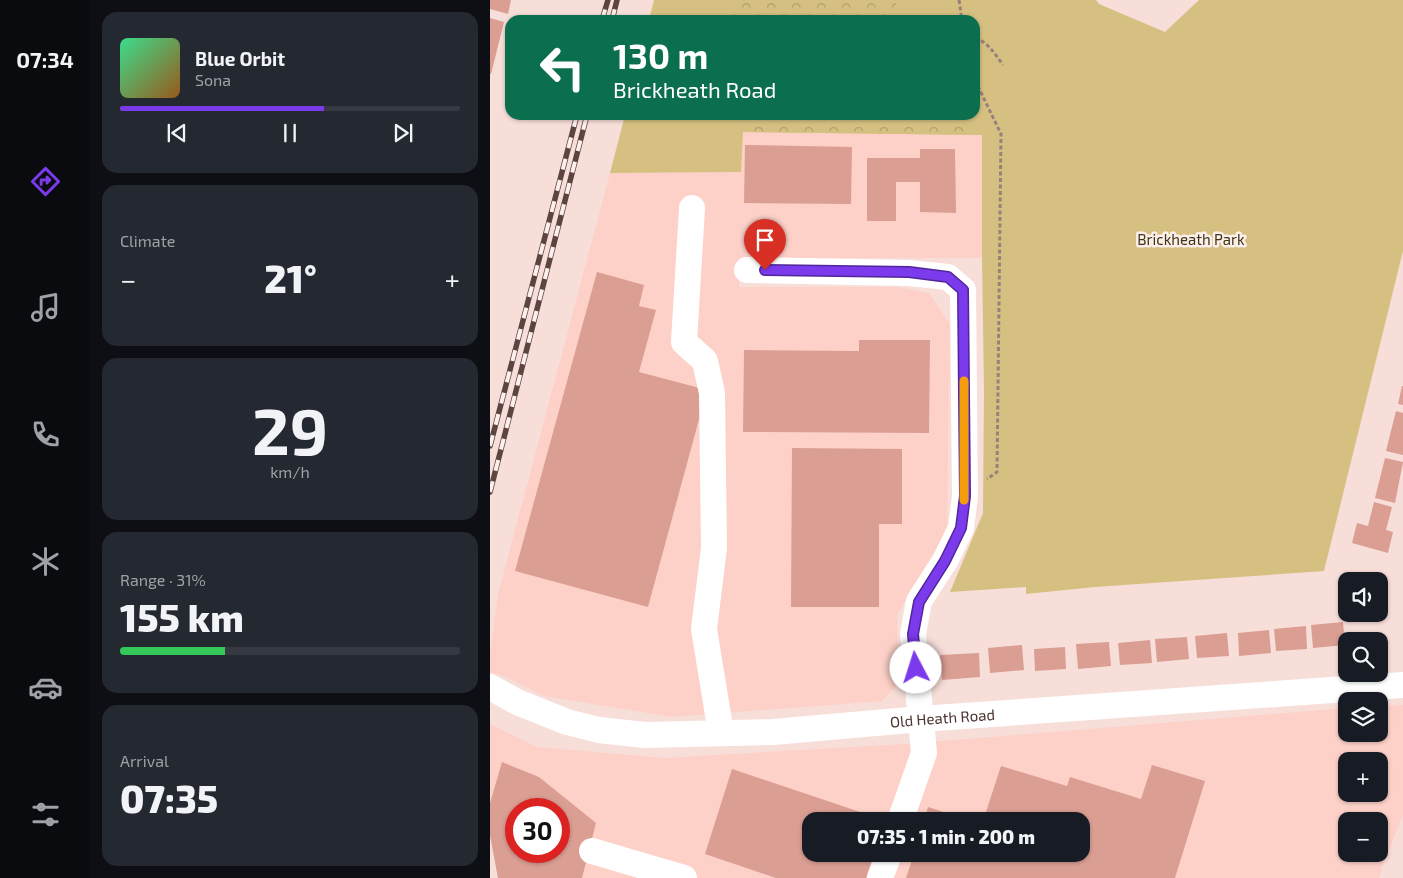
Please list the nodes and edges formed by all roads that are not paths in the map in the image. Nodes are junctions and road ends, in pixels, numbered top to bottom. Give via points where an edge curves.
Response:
1 (692, 208) dead end
2 (747, 270) dead end
3 (1403, 685) edge
4 (490, 687) edge
5 (921, 719) junction
6 (722, 733) junction
7 (903, 812) edge
8 (592, 851) dead end
9 (886, 862) edge
10 (684, 878) edge
11 (880, 878) edge

1 - 6 street via 684,342 705,362 712,393 714,548 704,629
2 - 5 street via 909,272 948,277 963,290 965,496 961,528 917,610 913,634
3 - 5 street, Old Heath Road
4 - 6 street, Old Heath Road via 567,722 599,730 645,735
5 - 6 street, Old Heath Road via 773,732
5 - 7 street via 924,753
8 - 10 street
9 - 11 street

